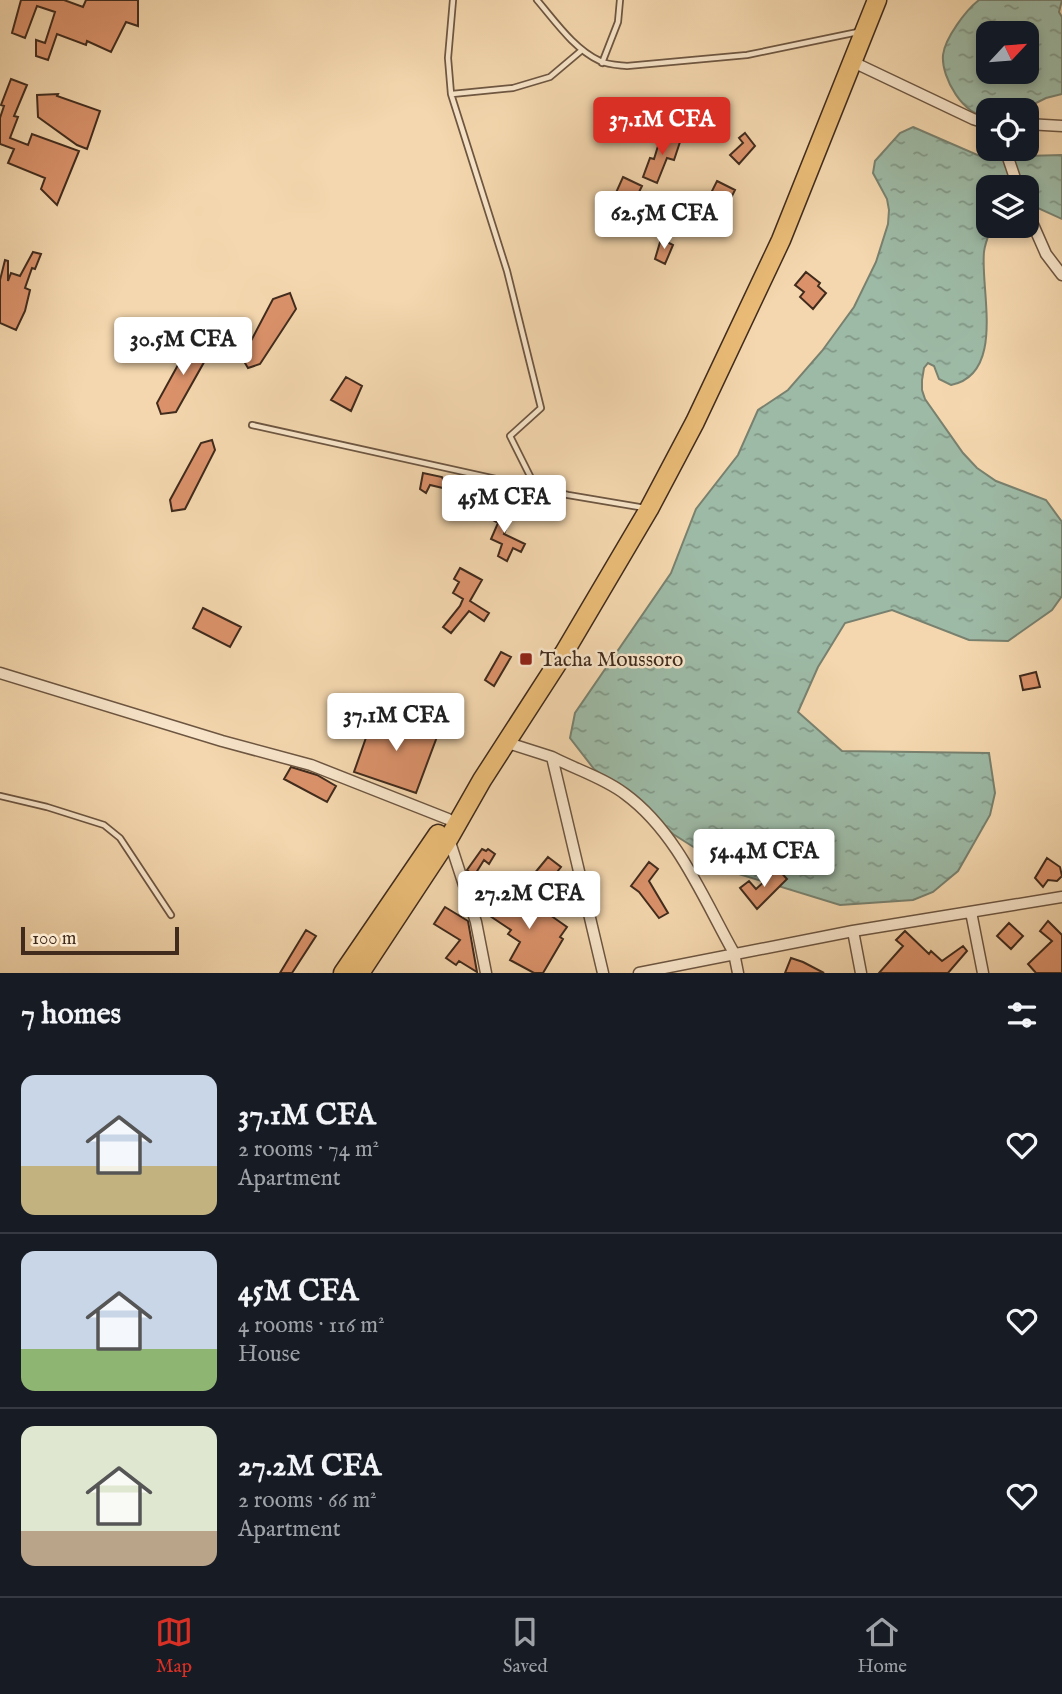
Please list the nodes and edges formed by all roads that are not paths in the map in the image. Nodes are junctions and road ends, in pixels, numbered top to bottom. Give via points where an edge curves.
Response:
1 (453, 0) edge
2 (537, 0) edge
3 (620, 0) edge
4 (877, 0) edge
5 (866, 30) junction
6 (582, 50) junction
7 (853, 62) junction
8 (602, 63) junction
9 (451, 94) junction
10 (976, 118) edge
11 (1039, 125) edge
12 (1062, 126) edge
13 (1039, 238) edge
14 (1062, 275) edge
15 (252, 425) dead end
16 (536, 488) junction
17 (649, 509) junction
18 (0, 673) edge
19 (508, 743) junction
20 (552, 757) junction
21 (482, 780) junction
22 (0, 796) edge
23 (449, 819) junction
24 (449, 838) junction
25 (1062, 897) edge
26 (971, 912) junction
27 (171, 915) dead end
28 (853, 931) junction
29 (734, 953) junction
30 (365, 970) edge
31 (344, 973) edge
32 (486, 973) edge
33 (603, 973) edge
34 (639, 973) edge
35 (738, 973) edge
36 (861, 973) edge
37 (983, 973) edge

1 - 9 lane via 448,58
2 - 6 lane
3 - 8 lane via 618,22
4 - 5 highway
5 - 7 highway
5 - 8 lane via 747,55 627,66
6 - 8 lane
6 - 9 lane via 550,77 513,88
7 - 10 street
7 - 17 highway via 757,293
9 - 16 lane via 507,271 541,408 510,436
11 - 12 street
13 - 14 street
15 - 16 lane
16 - 17 lane
17 - 19 highway
18 - 23 street via 311,765
19 - 20 street
19 - 21 highway
20 - 29 street via 622,791 659,825
20 - 33 street
21 - 23 highway
21 - 24 highway
22 - 27 lane via 104,825 120,838
23 - 31 highway
24 - 30 highway
24 - 32 street via 476,922
25 - 26 street
26 - 28 street
26 - 37 street
28 - 29 street
28 - 36 street
29 - 34 street
29 - 35 street

